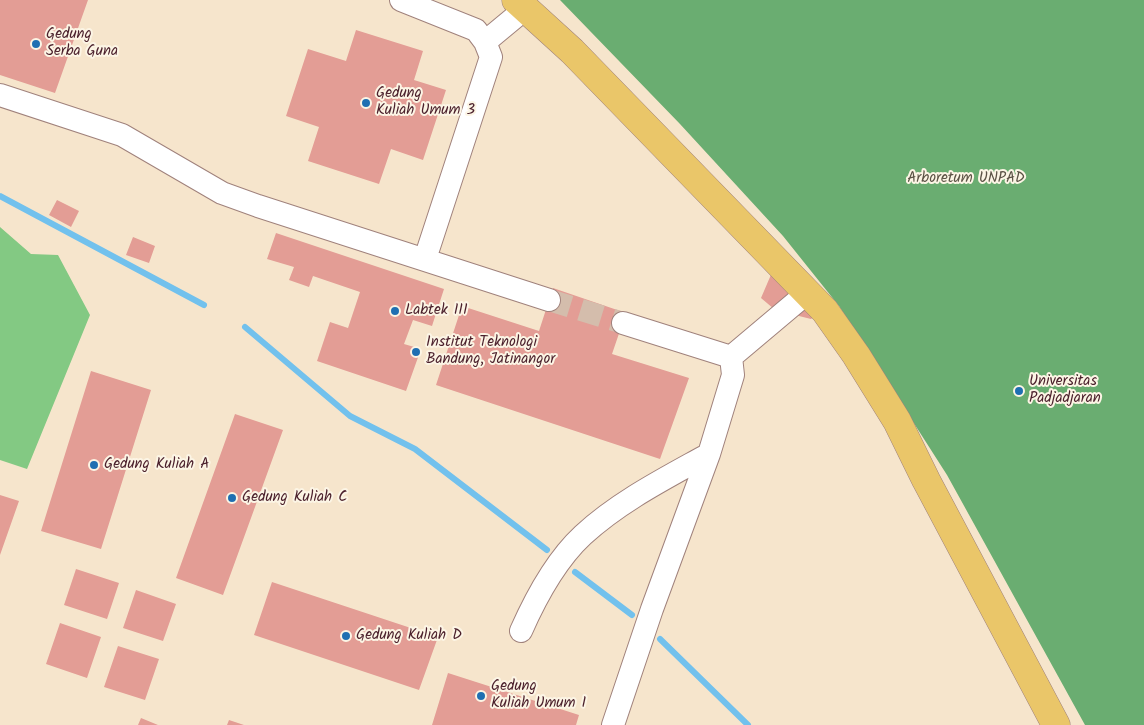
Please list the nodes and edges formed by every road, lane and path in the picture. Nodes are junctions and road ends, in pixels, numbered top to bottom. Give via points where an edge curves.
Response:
1 (401, 0) edge
2 (521, 4) edge
3 (485, 42) junction
4 (0, 96) edge
5 (426, 259) junction
6 (807, 293) junction
7 (549, 300) tunnel mouth
8 (623, 323) tunnel mouth
9 (731, 357) junction
10 (709, 454) junction
11 (521, 631) dead end
12 (620, 721) edge
13 (1056, 725) edge

1 - 3 lane via 476,30
2 - 3 lane
2 - 6 main road via 572,51
3 - 5 lane via 491,57
4 - 5 lane via 122,135 222,193
5 - 7 lane
6 - 9 lane
6 - 13 main road via 825,311 877,388
8 - 9 lane
9 - 10 lane via 733,375
10 - 11 lane via 628,500 583,534 536,598
10 - 12 lane via 652,609

